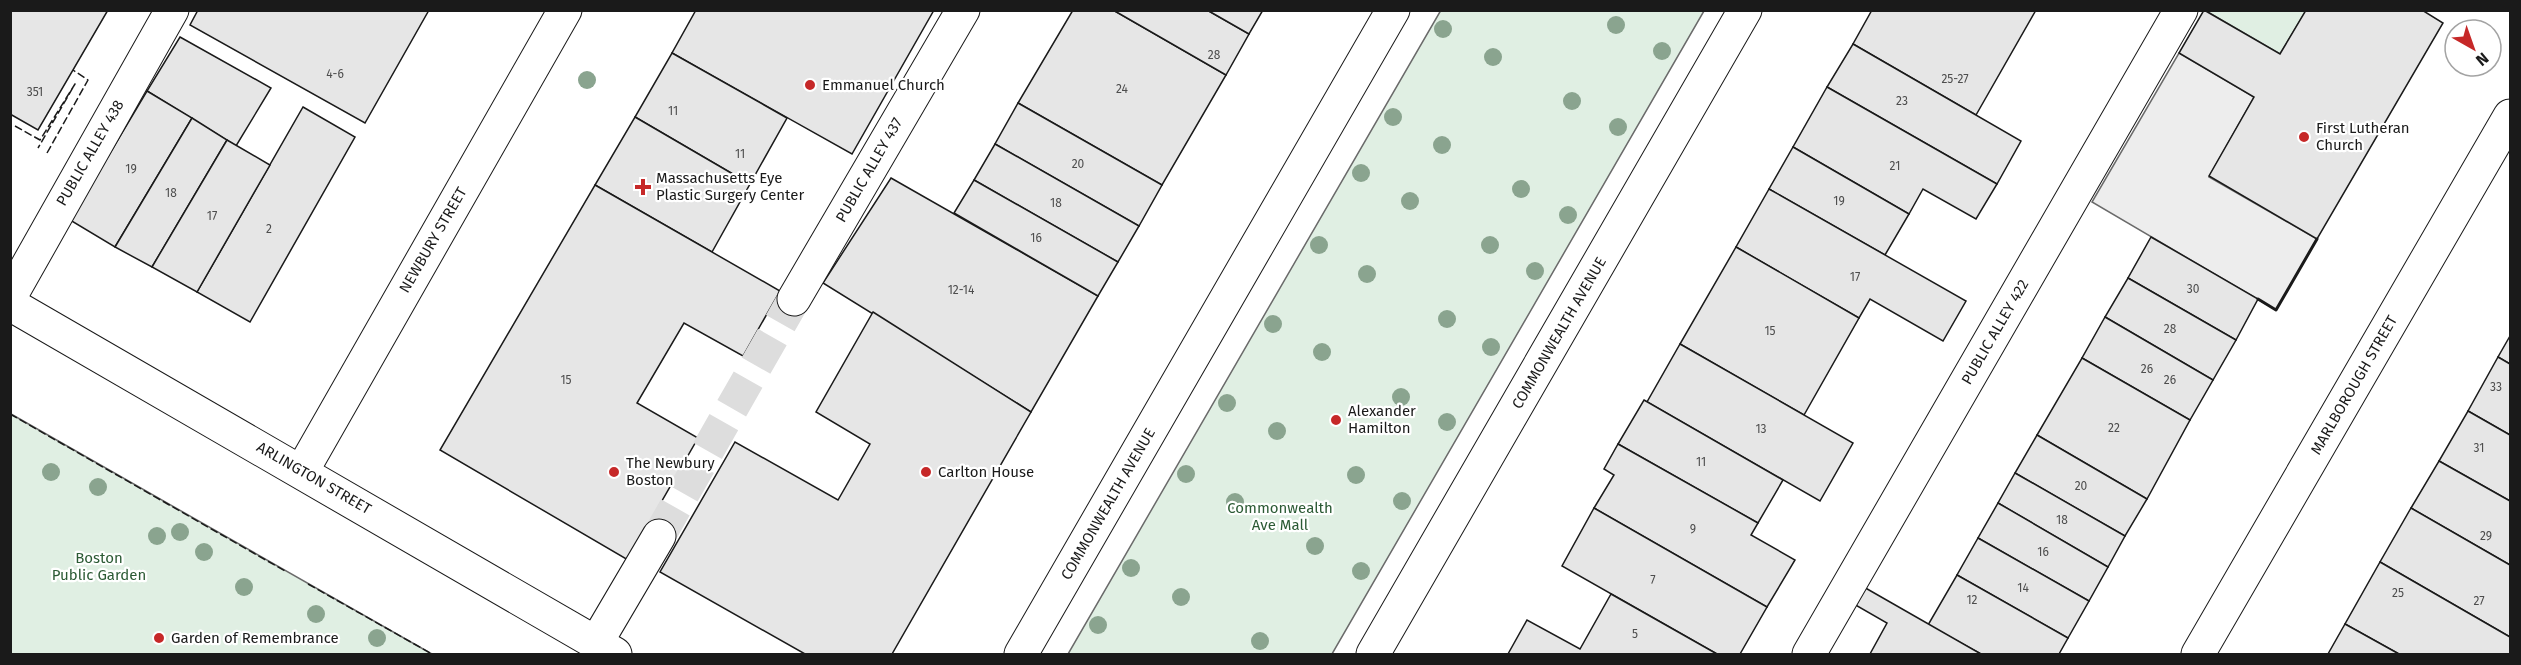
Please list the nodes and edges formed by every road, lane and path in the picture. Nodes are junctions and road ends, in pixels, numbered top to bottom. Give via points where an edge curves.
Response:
1 (172, 10) edge
2 (565, 10) edge
3 (963, 10) edge
4 (1393, 10) edge
5 (1745, 10) edge
6 (2181, 10) edge
7 (2511, 116) edge
8 (10, 297) edge
9 (794, 299) tunnel mouth
10 (10, 304) edge
11 (302, 471) junction
12 (659, 536) tunnel mouth
13 (606, 649) edge
14 (1021, 654) edge
15 (1373, 654) edge
16 (1809, 654) edge
17 (2198, 654) edge

1 - 8 main road, PUBLIC ALLEY 438
2 - 11 main road, NEWBURY STREET
3 - 9 main road, PUBLIC ALLEY 437
4 - 14 main road, COMMONWEALTH AVENUE
5 - 15 main road, COMMONWEALTH AVENUE
6 - 16 main road, PUBLIC ALLEY 422
7 - 17 main road, MARLBOROUGH STREET
10 - 11 main road, ARLINGTON STREET
11 - 13 main road, ARLINGTON STREET
12 - 13 main road

